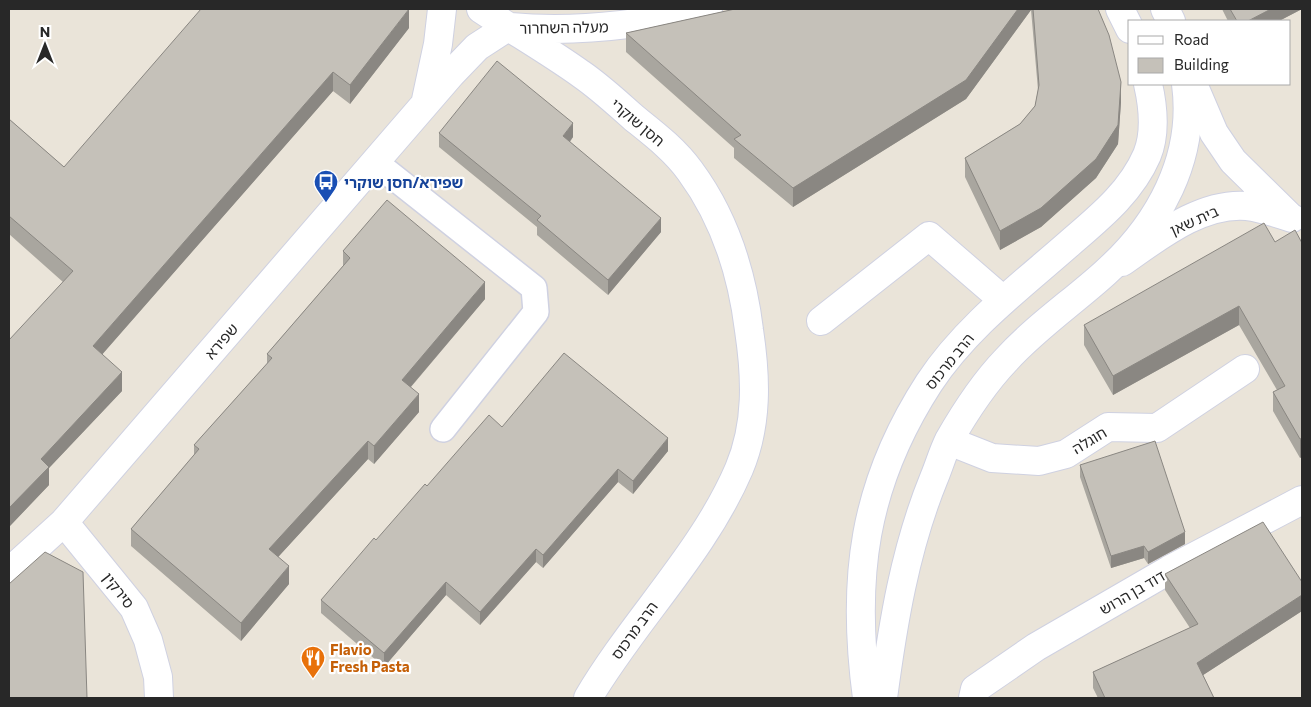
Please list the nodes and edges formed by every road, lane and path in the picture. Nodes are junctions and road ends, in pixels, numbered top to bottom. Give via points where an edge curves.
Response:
1 (442, 9) edge
2 (480, 9) edge
3 (708, 9) edge
4 (1120, 9) edge
5 (1128, 25) edge
6 (508, 27) junction
7 (1148, 85) edge
8 (1186, 85) edge
9 (1193, 85) edge
10 (426, 102) junction
11 (376, 163) junction
12 (1297, 224) edge
13 (1106, 273) junction
14 (741, 282) joint
15 (1003, 300) junction
16 (821, 321) dead end
17 (1245, 369) dead end
18 (443, 429) dead end
19 (949, 441) junction
20 (1302, 500) edge
21 (64, 522) junction
22 (9, 572) edge
23 (159, 698) edge
24 (588, 698) edge
25 (867, 698) edge
26 (883, 698) edge
27 (973, 698) edge

1 - 10 street, שפירא
2 - 6 street, חסן שוקרי
3 - 6 street, מעלה השחרור via 622,26 580,30
4 - 5 street
6 - 10 street, שפירא via 477,48
6 - 14 street, חסן שוקרי via 582,74 663,142 689,169 711,203
7 - 15 street, הרב מרכוס via 1152,127 1148,153 1134,179 1112,206
8 - 13 street via 1189,102 1180,167 1166,199 1142,236
9 - 12 street, בית שאן via 1214,132 1233,161
10 - 11 street, שפירא
11 - 18 street via 534,288 536,312
11 - 21 street, שפירא
12 - 13 street, בית שאן via 1264,209 1226,207 1170,229
13 - 19 street via 1036,330 1006,360 982,389
14 - 24 street, הרב מרכוס via 753,354 755,397 751,432 739,469 709,524
15 - 16 street via 929,236
15 - 25 street, הרב מרכוס via 963,340 930,382 885,465 871,509 863,556 861,617
17 - 19 street, חוגלה via 1158,428 1108,427 1066,454 1039,461 992,458
19 - 26 street via 926,498 904,571
20 - 27 street, דוד בן הרוש via 1169,570 1036,647 976,689
21 - 22 street, שפירא
21 - 23 street, סירקין via 134,608 148,640 158,677

